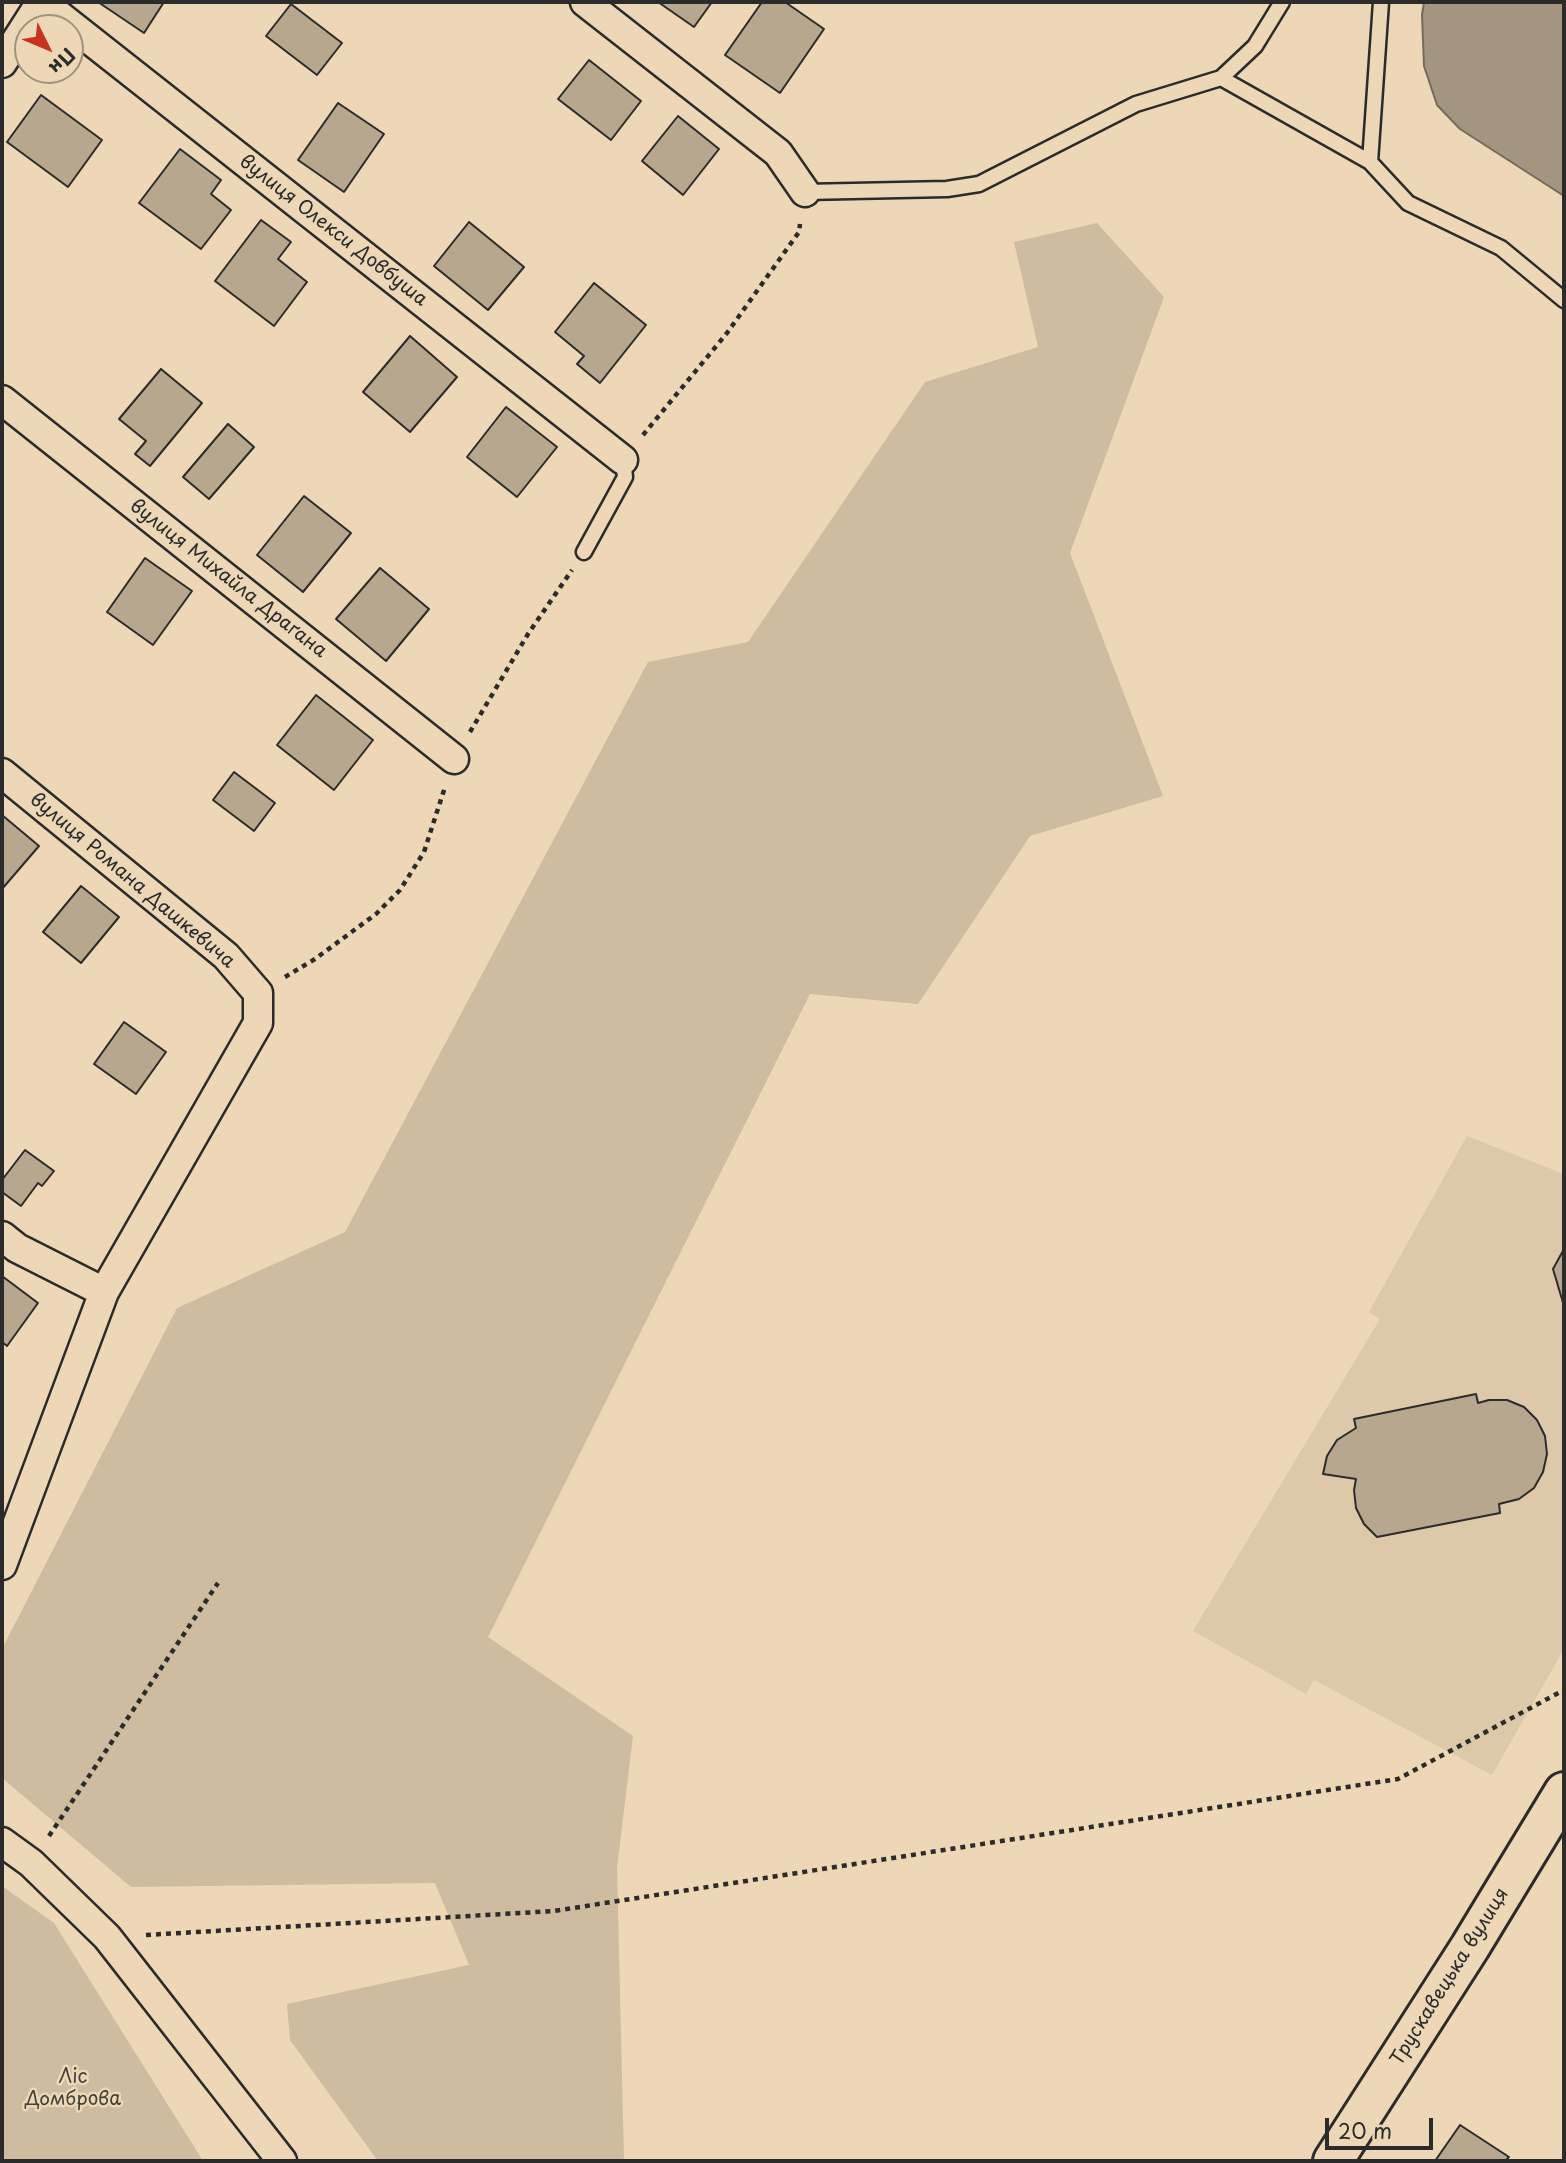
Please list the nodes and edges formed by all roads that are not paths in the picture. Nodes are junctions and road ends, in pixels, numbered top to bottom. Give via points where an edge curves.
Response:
1 (42, 2) edge
2 (585, 2) edge
3 (1282, 2) edge
4 (1381, 2) edge
5 (2, 63) edge
6 (1221, 78) junction
7 (1370, 162) junction
8 (805, 192) joint
9 (1564, 300) edge
10 (2, 400) edge
11 (623, 460) joint
12 (584, 552) dead end
13 (454, 759) dead end
14 (2, 773) edge
15 (2, 1236) edge
16 (104, 1292) junction
17 (2, 1565) edge
18 (1564, 1792) edge
19 (2, 1842) edge
20 (282, 2161) edge
21 (1333, 2161) edge

1 - 5 street
1 - 11 street, вулиця Олекси Довбуша
2 - 8 street via 778,153
3 - 6 lane via 1255,46
4 - 7 lane
6 - 7 lane
6 - 8 lane via 1136,104 979,184 947,189
7 - 9 lane via 1408,203 1501,248
10 - 13 street, вулиця Михайла Драґана
11 - 12 lane via 625,477
14 - 16 street, вулиця Романа Дашкевича via 226,956 258,993 258,1023
15 - 16 street
16 - 17 street
18 - 21 main road, Трускавецька вулиця
19 - 20 street via 31,1863 107,1937

